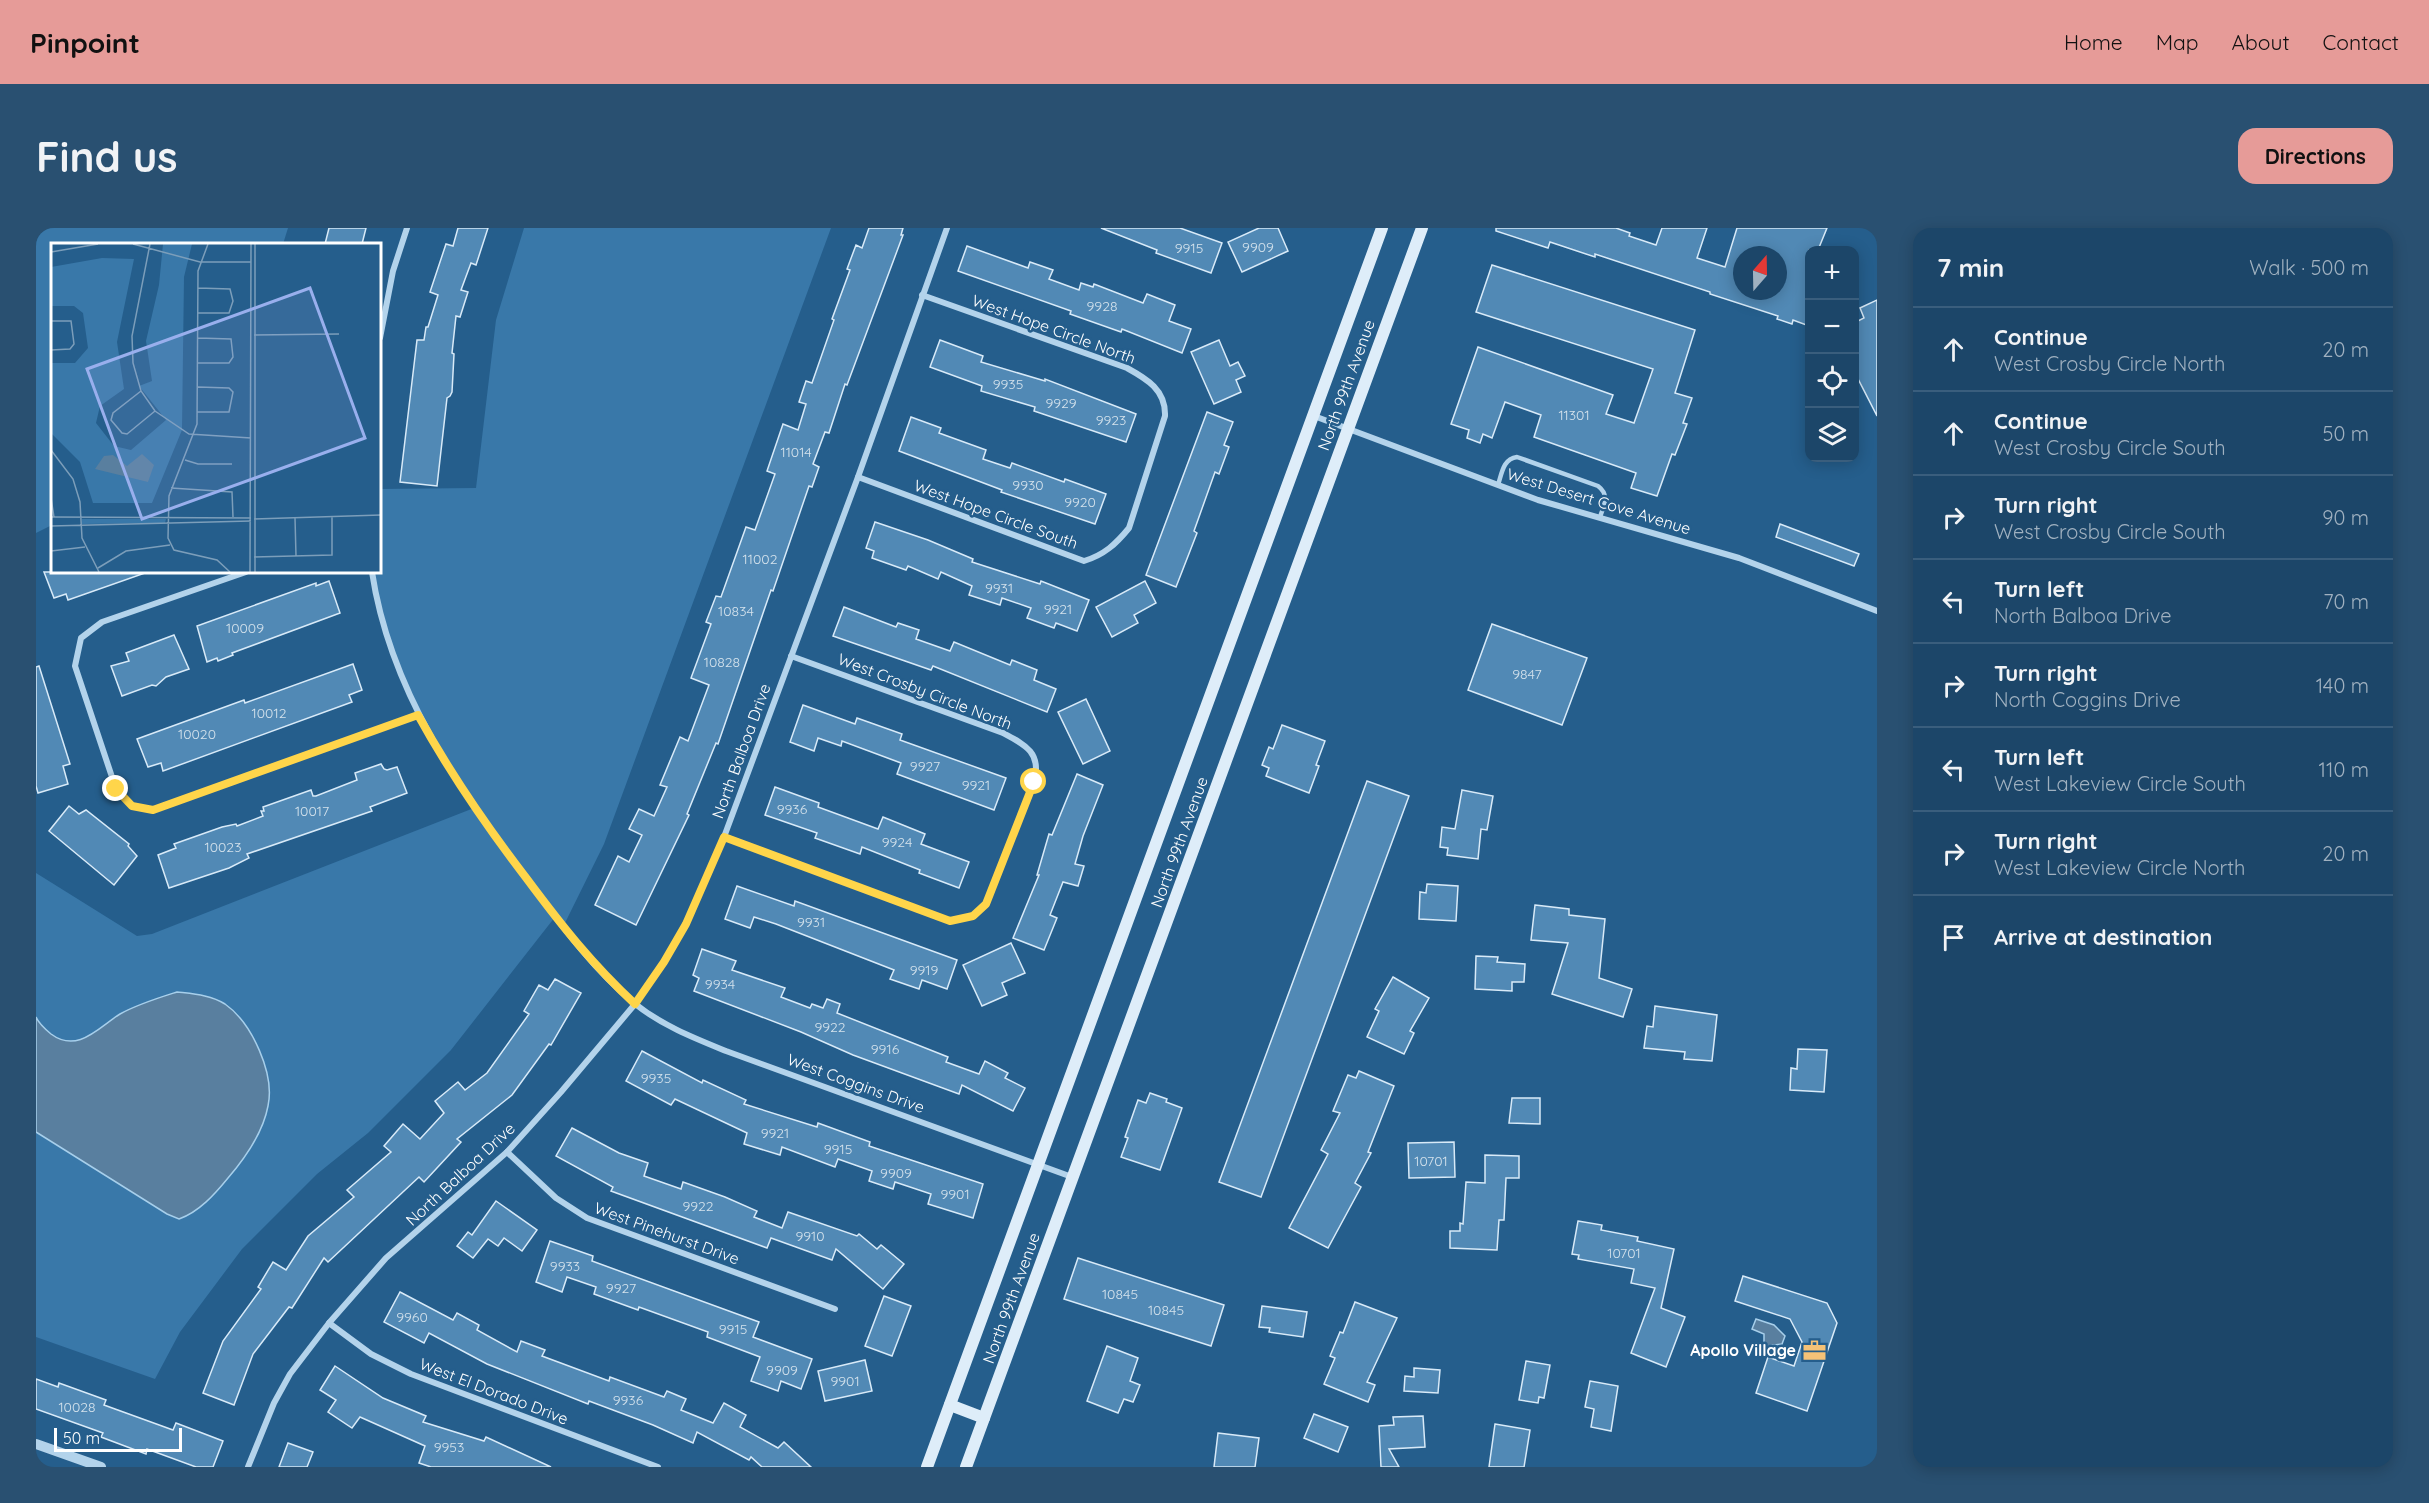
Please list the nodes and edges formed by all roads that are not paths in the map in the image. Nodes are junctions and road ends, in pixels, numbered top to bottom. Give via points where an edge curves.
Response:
1 (407, 228) edge
2 (947, 228) edge
3 (1382, 228) edge
4 (1422, 228) edge
5 (922, 295) junction
6 (381, 333) edge
7 (1314, 416) junction
8 (1347, 429) junction
9 (1148, 472) joint
10 (858, 477) junction
11 (1498, 485) junction
12 (1600, 518) junction
13 (243, 573) edge
14 (372, 573) edge
15 (1877, 611) edge
16 (791, 656) junction
17 (418, 715) junction
18 (724, 837) junction
19 (635, 1004) junction
20 (507, 1152) junction
21 (1040, 1164) junction
22 (1073, 1177) junction
23 (835, 1309) dead end
24 (329, 1323) junction
25 (950, 1405) junction
26 (984, 1418) junction
27 (36, 1444) edge
28 (101, 1467) edge
29 (248, 1467) edge
30 (658, 1467) edge
31 (927, 1467) edge
32 (966, 1467) edge

1 - 6 street via 393,271
2 - 5 street, North Balboa Drive
3 - 7 main road, North 99th Avenue
4 - 8 main road, North 99th Avenue
5 - 9 street, West Hope Circle North via 1146,378 1165,403 1165,416
5 - 10 street, North Balboa Drive
7 - 8 street, West Desert Cove Avenue
7 - 21 main road, North 99th Avenue
8 - 11 street, West Desert Cove Avenue
8 - 22 main road, North 99th Avenue
9 - 10 street, West Hope Circle South via 1129,528 1098,557 1084,561
10 - 16 street, North Balboa Drive
11 - 12 street, West Desert Cove Avenue
11 - 12 lane via 1505,462 1517,458 1598,486 1606,495
12 - 15 street, West Desert Cove Avenue via 1739,558
13 - 17 street via 102,622 81,638 75,666 116,789 132,806 153,810
14 - 17 street, West Coggins Drive via 399,674
16 - 18 street, North Balboa Drive
16 - 18 street, West Crosby Circle North via 1003,733 1029,748 1038,768 1014,833 986,904 973,916 950,921
17 - 19 street, West Coggins Drive via 443,760 501,844 583,952
18 - 19 street, North Balboa Drive via 686,924
19 - 20 street, North Balboa Drive
19 - 21 street, West Coggins Drive via 682,1033 726,1051
20 - 23 street, West Pinehurst Drive via 556,1198 587,1218
20 - 24 street, North Balboa Drive via 386,1258
21 - 22 street, West Coggins Drive
21 - 25 main road, North 99th Avenue
22 - 26 main road, North 99th Avenue
24 - 29 street, North Balboa Drive via 290,1374
24 - 30 street, West El Dorado Drive via 371,1354 411,1374
25 - 26 main road
25 - 31 main road, North 99th Avenue
26 - 32 main road, North 99th Avenue
27 - 28 street

